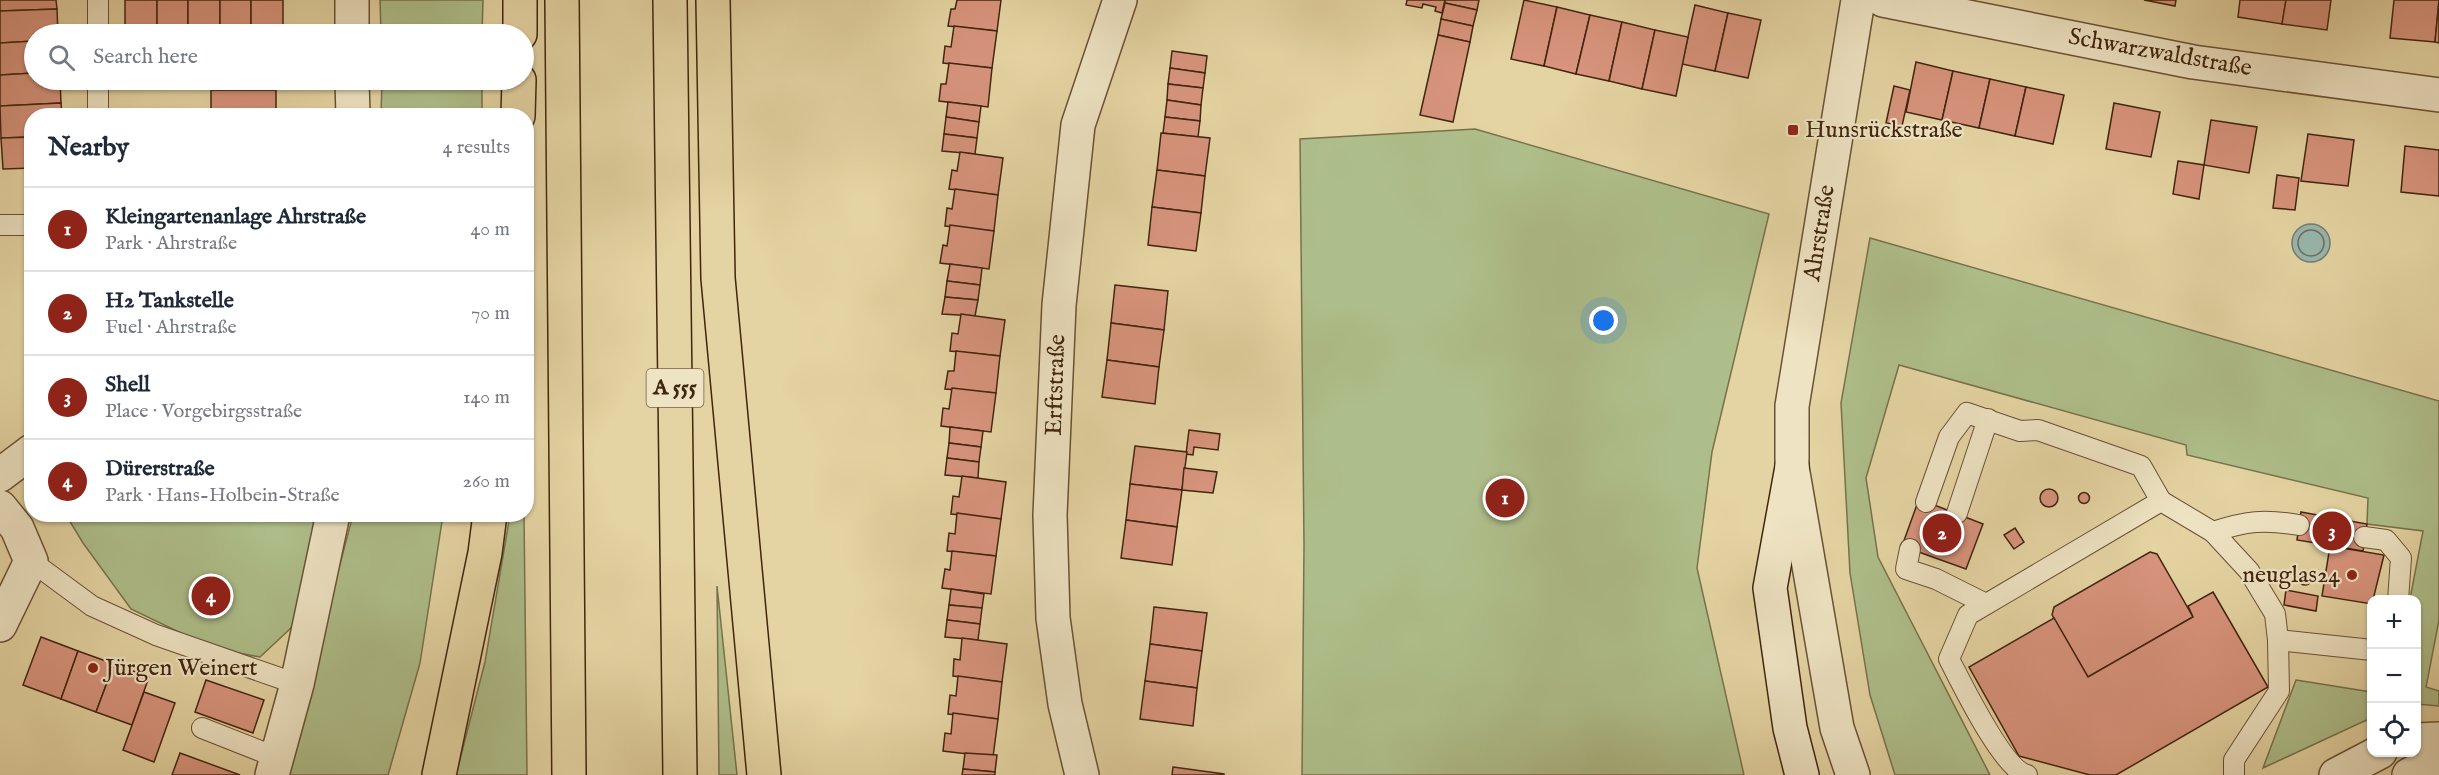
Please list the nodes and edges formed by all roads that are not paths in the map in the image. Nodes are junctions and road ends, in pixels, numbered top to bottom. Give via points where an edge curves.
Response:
1 (98, 0) edge
2 (352, 0) edge
3 (520, 0) edge
4 (562, 0) edge
5 (670, 0) edge
6 (713, 0) edge
7 (1120, 0) edge
8 (1858, 0) edge
9 (1883, 0) edge
10 (98, 24) edge
11 (352, 24) edge
12 (520, 24) edge
13 (98, 90) edge
14 (352, 90) edge
15 (519, 90) edge
16 (2439, 95) edge
17 (98, 108) edge
18 (353, 108) edge
19 (518, 108) edge
20 (0, 225) edge
21 (24, 225) edge
22 (1988, 419) junction
23 (24, 457) edge
24 (1792, 467) junction
25 (0, 475) edge
26 (2161, 501) junction
27 (1926, 502) dead end
28 (0, 507) edge
29 (1958, 513) dead end
30 (331, 522) edge
31 (489, 522) edge
32 (2299, 525) dead end
33 (2213, 532) junction
34 (2364, 537) dead end
35 (1910, 549) dead end
36 (31, 561) junction
37 (2398, 595) edge
38 (1986, 604) junction
39 (0, 625) edge
40 (2278, 640) junction
41 (2367, 649) edge
42 (297, 684) junction
43 (202, 728) dead end
44 (2439, 740) edge
45 (2421, 741) edge
46 (2372, 757) edge
47 (2439, 759) edge
48 (275, 766) edge
49 (439, 775) edge
50 (569, 775) edge
51 (680, 775) edge
52 (764, 775) edge
53 (1082, 775) edge
54 (1802, 775) edge
55 (1853, 775) edge
56 (2027, 775) edge
57 (2234, 775) edge
58 (2336, 775) edge
59 (2409, 775) edge

1 - 10 lane
2 - 11 street
3 - 12 highway
4 - 50 highway
5 - 51 highway, A 555
6 - 52 highway via 718,278
7 - 53 street, Erftstraße via 1078,125 1059,316 1050,515 1053,618 1065,704
8 - 24 street, Ahrstraße via 1792,406
9 - 16 street, Schwarzwaldstraße via 2193,62
13 - 17 lane
14 - 18 street
15 - 19 highway
20 - 21 lane
22 - 26 lane via 2020,431 2038,430 2141,466
22 - 27 lane via 1967,413 1949,436
22 - 29 lane
23 - 25 street
24 - 54 street, Ahrstraße via 1770,588 1790,728
24 - 55 street, Ahrstraße via 1837,728
26 - 33 lane
26 - 38 lane
28 - 36 street via 17,528
30 - 42 street
31 - 49 highway
32 - 33 lane via 2271,520 2243,522
33 - 40 lane via 2249,571 2275,614
34 - 37 lane via 2386,540 2402,558
35 - 38 lane via 1906,570 1939,570
36 - 39 street
36 - 42 lane via 92,606 156,635
38 - 56 lane via 1968,615 1949,659 2000,751
40 - 41 lane
40 - 57 lane via 2279,691 2234,760
42 - 48 street
43 - 48 lane
44 - 45 street
46 - 58 street
47 - 59 street

